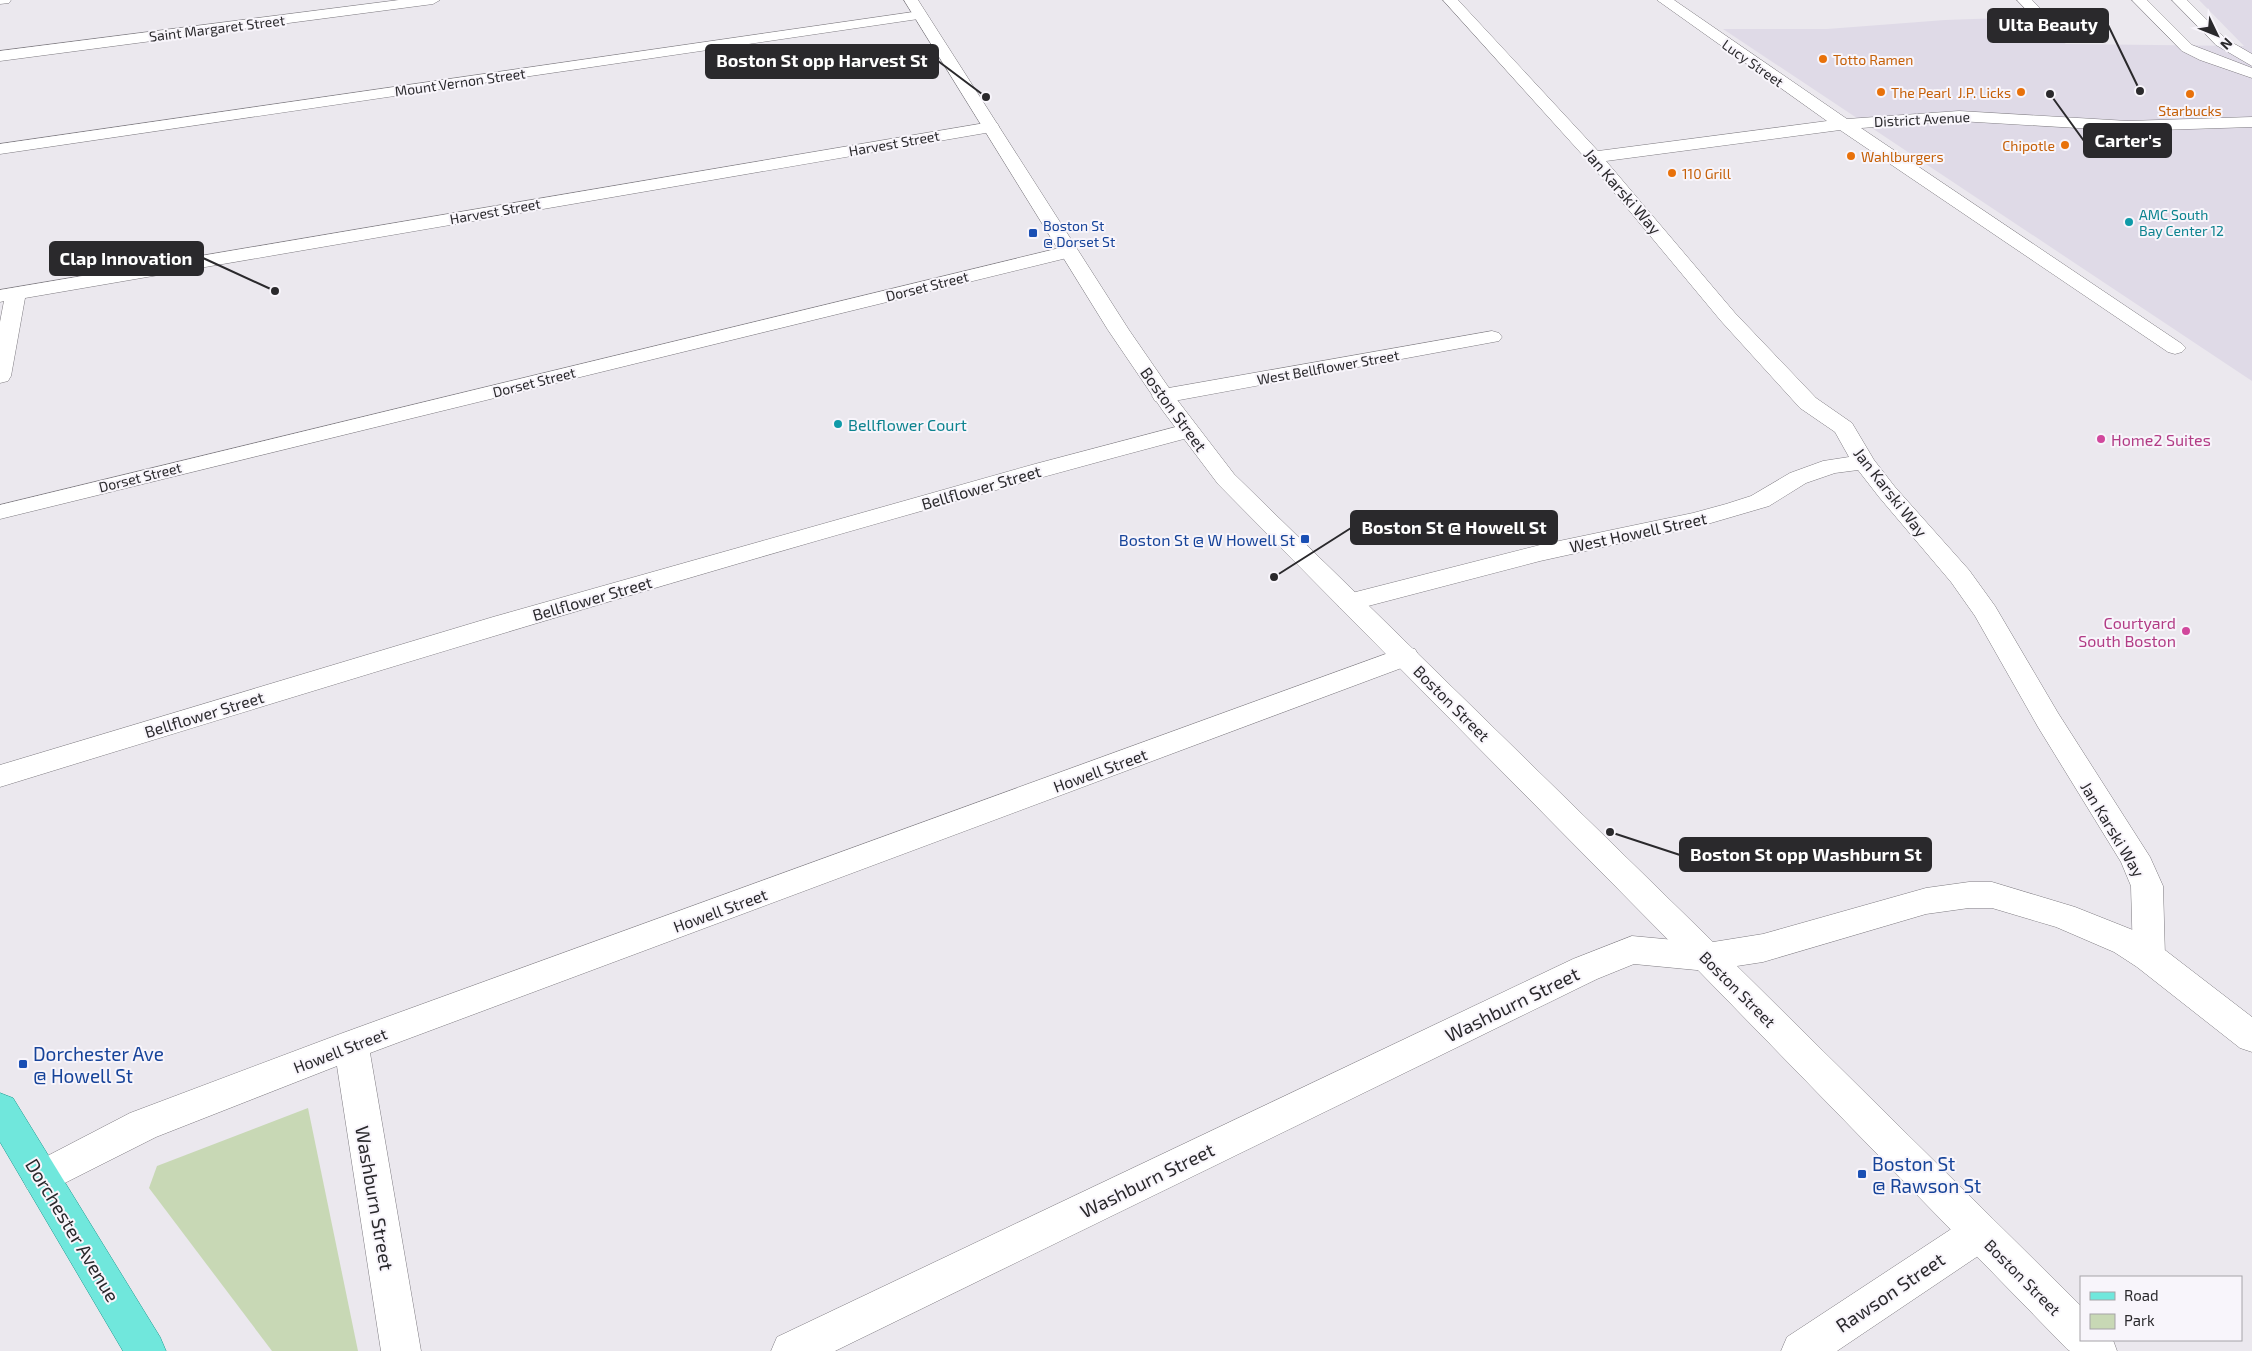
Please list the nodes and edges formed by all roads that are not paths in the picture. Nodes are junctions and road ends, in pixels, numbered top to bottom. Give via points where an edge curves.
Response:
1 (0, 0) edge
2 (4, 0) edge
3 (433, 0) edge
4 (1450, 0) edge
5 (1664, 0) edge
6 (2024, 0) edge
7 (2139, 0) edge
8 (2179, 0) edge
9 (915, 8) edge
10 (2043, 19) dead end
11 (0, 56) edge
12 (2252, 61) edge
13 (2252, 73) edge
14 (2252, 122) edge
15 (1844, 124) junction
16 (991, 127) junction
17 (0, 148) edge
18 (1594, 157) junction
19 (1068, 252) junction
20 (8, 294) edge
21 (1492, 337) dead end
22 (2175, 348) dead end
23 (0, 376) edge
24 (1163, 396) junction
25 (1187, 431) junction
26 (1864, 462) junction
27 (0, 512) edge
28 (1349, 602) junction
29 (1405, 656) junction
30 (0, 776) edge
31 (1707, 957) junction
32 (2149, 957) junction
33 (2252, 1037) edge
34 (352, 1045) junction
35 (0, 1109) edge
36 (41, 1178) junction
37 (1979, 1233) junction
38 (2080, 1334) edge
39 (2087, 1341) edge
40 (146, 1351) edge
41 (401, 1351) edge
42 (791, 1351) edge
43 (1801, 1351) edge
44 (2097, 1351) edge

1 - 2 street
3 - 11 street, Saint Margaret Street
4 - 18 street, Jan Karski Way
5 - 15 street, Lucy Street
6 - 10 street
7 - 13 street via 2187,48
8 - 12 street via 2221,42
9 - 16 street, Boston Street
9 - 17 street, Mount Vernon Street
14 - 15 street, District Avenue via 2128,126 1969,116
15 - 18 street, District Avenue
15 - 22 street, Lucy Street
16 - 19 street, Boston Street
16 - 20 street, Harvest Street
18 - 26 street, Jan Karski Way via 1748,338 1808,402 1844,428
19 - 24 street, Boston Street
19 - 27 street, Dorset Street
20 - 23 street
21 - 24 street, West Bellflower Street
24 - 25 street, Boston Street
25 - 28 street, Boston Street via 1226,479
25 - 30 street, Bellflower Street via 1034,471 502,623
26 - 28 street, West Howell Street via 1831,466 1798,478 1760,501 1695,520 1540,553
26 - 32 street, Jan Karski Way via 1960,576 1986,612 2134,857 2147,886
28 - 29 street, Boston Street
29 - 31 street, Boston Street
29 - 34 street, Howell Street
31 - 32 street, Washburn Street via 1762,948 1926,901 1992,895 2108,933
31 - 37 street, Boston Street
31 - 42 street, Washburn Street via 1632,950 1585,969
32 - 33 street, Washburn Street
34 - 36 street, Howell Street via 143,1125
34 - 41 street, Washburn Street
35 - 36 main road, Dorchester Avenue
36 - 40 main road, Dorchester Avenue
37 - 38 street, Boston Street
37 - 43 street, Rawson Street
39 - 44 street

